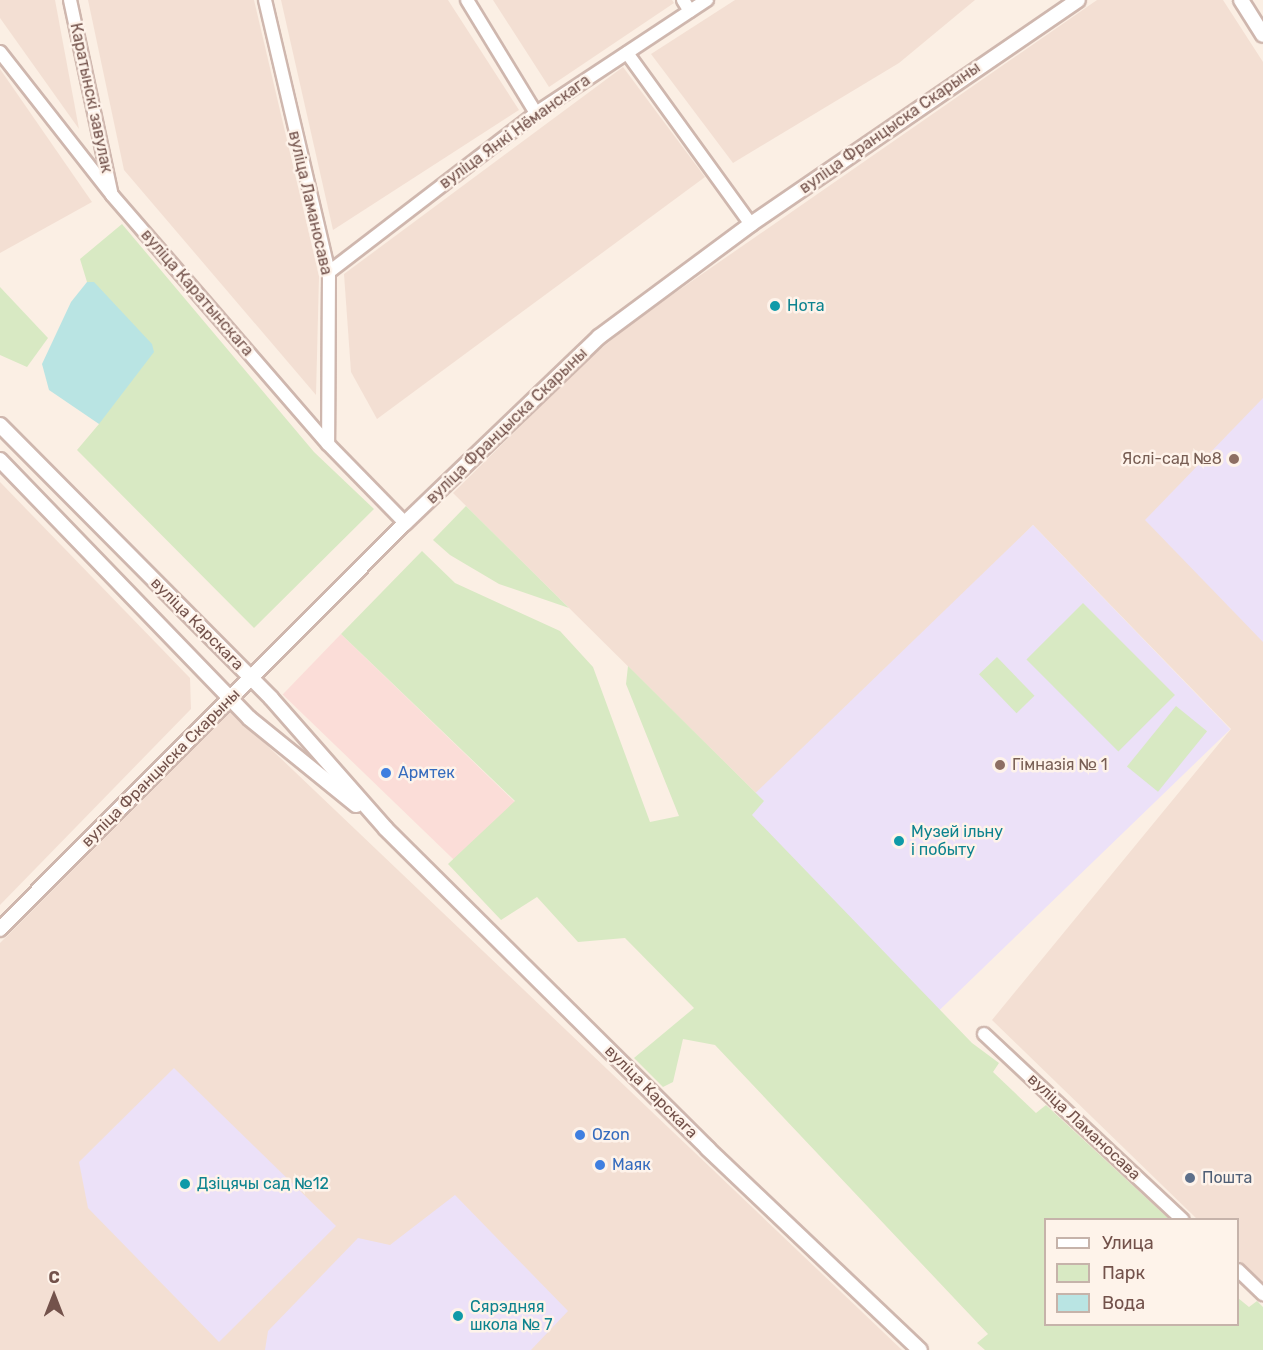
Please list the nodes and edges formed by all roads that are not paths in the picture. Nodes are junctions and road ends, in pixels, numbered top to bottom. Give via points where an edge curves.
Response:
1 (70, 0) edge
2 (265, 0) edge
3 (467, 0) edge
4 (707, 0) edge
5 (1078, 0) edge
6 (1241, 0) edge
7 (686, 5) edge
8 (1263, 35) edge
9 (0, 52) edge
10 (627, 53) junction
11 (537, 113) junction
12 (112, 195) junction
13 (751, 224) junction
14 (329, 272) junction
15 (0, 425) edge
16 (328, 444) junction
17 (0, 460) edge
18 (405, 523) junction
19 (251, 678) junction
20 (231, 698) junction
21 (386, 830) junction
22 (0, 929) edge
23 (984, 1034) dead end
24 (1181, 1218) edge
25 (1239, 1271) edge
26 (1263, 1294) edge
27 (920, 1350) edge

1 - 12 street, Каратынскі завулак
2 - 14 street, вуліца Ламаносава
3 - 11 street
4 - 7 street, вуліца Янкі Нёманскага
5 - 13 street, вуліца Францыска Скарыны
6 - 8 street
7 - 10 street, вуліца Янкі Нёманскага
9 - 12 street, вуліца Каратынскага
10 - 11 street, вуліца Янкі Нёманскага
10 - 13 street
11 - 14 street, вуліца Янкі Нёманскага
12 - 16 street, вуліца Каратынскага
13 - 18 street, вуліца Францыска Скарыны via 599,337
14 - 16 street, вуліца Ламаносава
15 - 19 street, вуліца Карскага
16 - 18 street, вуліца Каратынскага
17 - 20 street, вуліца Карскага
18 - 19 street, вуліца Францыска Скарыны
19 - 20 street, вуліца Францыска Скарыны
19 - 21 street, вуліца Карскага
20 - 21 street, вуліца Карскага via 249,718
20 - 22 street, вуліца Францыска Скарыны
21 - 27 street, вуліца Карскага via 708,1149
23 - 24 street, вуліца Ламаносава
25 - 26 street

